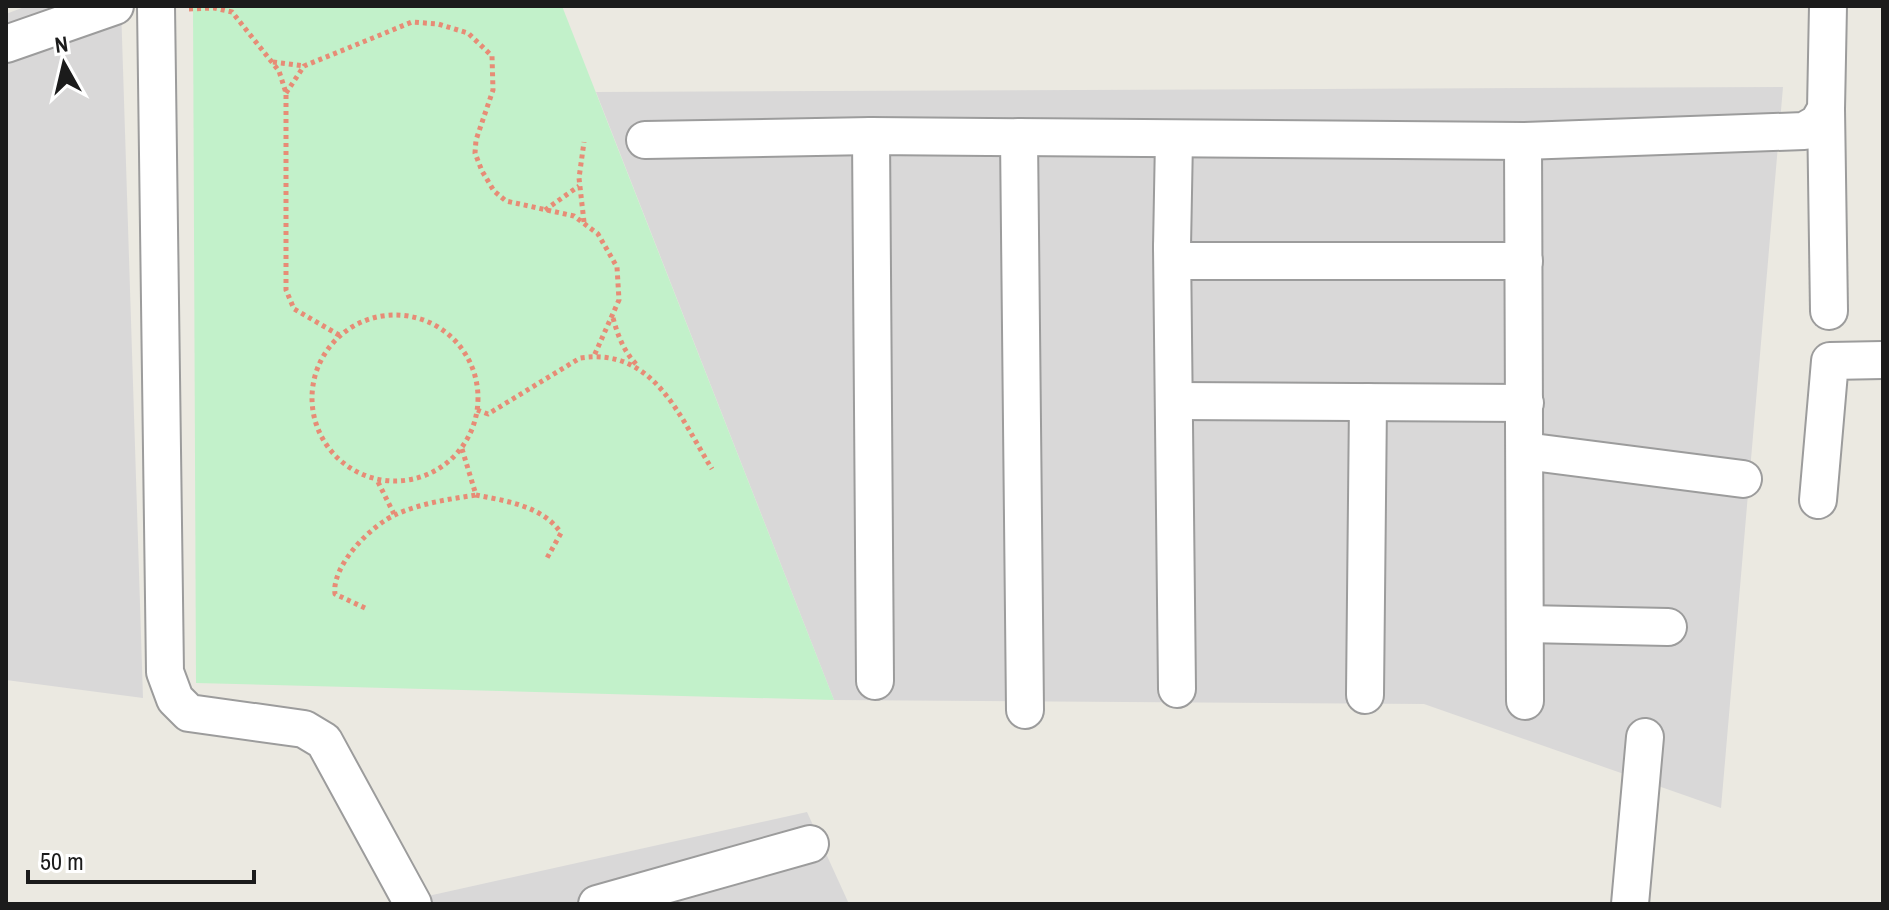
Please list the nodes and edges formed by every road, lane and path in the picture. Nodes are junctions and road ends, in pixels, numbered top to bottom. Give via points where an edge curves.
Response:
1 (115, 6) edge
2 (1828, 6) edge
3 (156, 8) edge
4 (6, 44) edge
5 (272, 61) junction
6 (304, 66) junction
7 (286, 93) junction
8 (1826, 109) junction
9 (871, 136) junction
10 (1019, 137) junction
11 (1174, 139) junction
12 (645, 140) dead end
13 (1523, 141) junction
14 (584, 142) dead end
15 (579, 186) junction
16 (544, 210) junction
17 (584, 223) junction
18 (1172, 247) junction
19 (1524, 261) junction
20 (1829, 311) dead end
21 (613, 318) junction
22 (339, 335) junction
23 (594, 356) junction
24 (1883, 360) edge
25 (641, 368) junction
26 (1174, 401) junction
27 (1368, 402) junction
28 (1525, 403) junction
29 (477, 410) junction
30 (462, 448) junction
31 (1525, 451) junction
32 (712, 469) dead end
33 (1743, 479) dead end
34 (378, 481) junction
35 (476, 495) junction
36 (1818, 500) dead end
37 (394, 514) junction
38 (547, 558) dead end
39 (365, 608) dead end
40 (1526, 624) junction
41 (1668, 627) dead end
42 (875, 681) dead end
43 (1177, 689) dead end
44 (1365, 695) dead end
45 (1525, 701) dead end
46 (1025, 710) dead end
47 (1645, 737) dead end
48 (810, 844) dead end
49 (413, 904) edge
50 (597, 904) edge
51 (1630, 904) edge

1 - 4 street
2 - 8 street
3 - 5 path via 232,12
3 - 49 street via 165,672 175,699 189,713 304,729 324,741
5 - 6 path
5 - 7 path
6 - 7 path
6 - 16 path via 412,22 468,33 492,56 493,90 476,140 482,171 506,201
7 - 22 path via 286,290 294,309
8 - 13 street via 1818,123 1804,131
8 - 20 street
9 - 10 street
9 - 12 street
9 - 42 street
10 - 11 street
10 - 46 street
11 - 13 street
11 - 18 street
13 - 19 street
14 - 15 path
15 - 16 path
15 - 17 path
16 - 17 path
17 - 21 path via 598,234 617,267 619,300
18 - 19 street via 1184,261
18 - 26 street
19 - 28 street
21 - 23 path
21 - 25 path via 618,338
22 - 29 path via 364,320 394,314 424,318 448,333 467,356
22 - 34 path via 321,356 310,382 313,408 334,454
23 - 25 path via 619,358
23 - 29 path via 580,358 488,414
24 - 36 street via 1830,361
25 - 32 path via 663,391
26 - 27 street
26 - 43 street
27 - 28 street
27 - 44 street
28 - 31 street
29 - 30 path
30 - 34 path via 430,477
30 - 35 path
31 - 33 street
31 - 40 street
34 - 37 path
35 - 37 path
35 - 38 path via 514,503 554,522 561,533
37 - 39 path via 345,559 334,586 335,594
40 - 41 street
40 - 45 street
47 - 51 street
48 - 50 street

